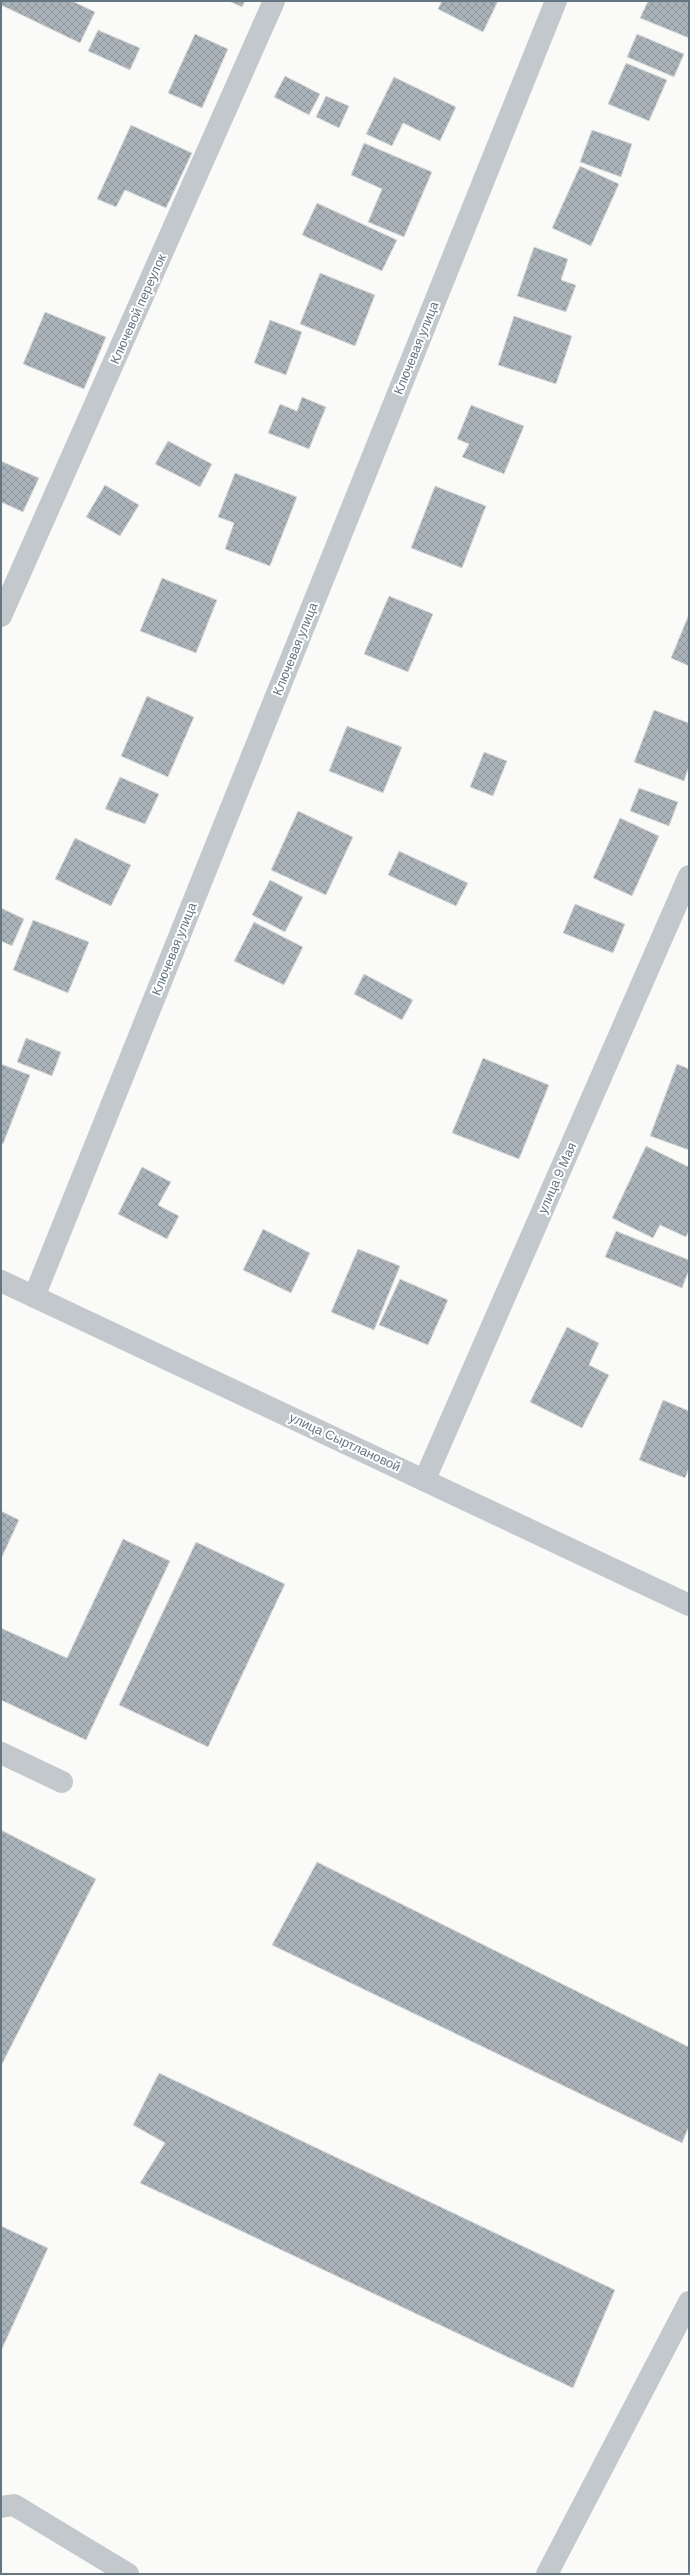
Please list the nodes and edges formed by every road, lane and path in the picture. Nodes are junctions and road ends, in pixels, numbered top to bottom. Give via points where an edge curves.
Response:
1 (274, 1) edge
2 (556, 1) edge
3 (1, 616) edge
4 (689, 876) edge
5 (1, 1281) edge
6 (34, 1297) junction
7 (425, 1479) junction
8 (689, 1605) edge
9 (1, 1753) edge
10 (62, 1782) dead end
11 (689, 2302) edge
12 (1, 2507) edge
13 (128, 2574) edge
14 (547, 2574) edge

1 - 3 street, Ключевой переулок
2 - 6 street, Ключевая улица
4 - 7 street, улица 9 Мая
5 - 6 street, улица Сыртлановой
6 - 7 street, улица Сыртлановой
7 - 8 street, улица Сыртлановой
9 - 10 street
11 - 14 street
12 - 13 street via 14,2505

